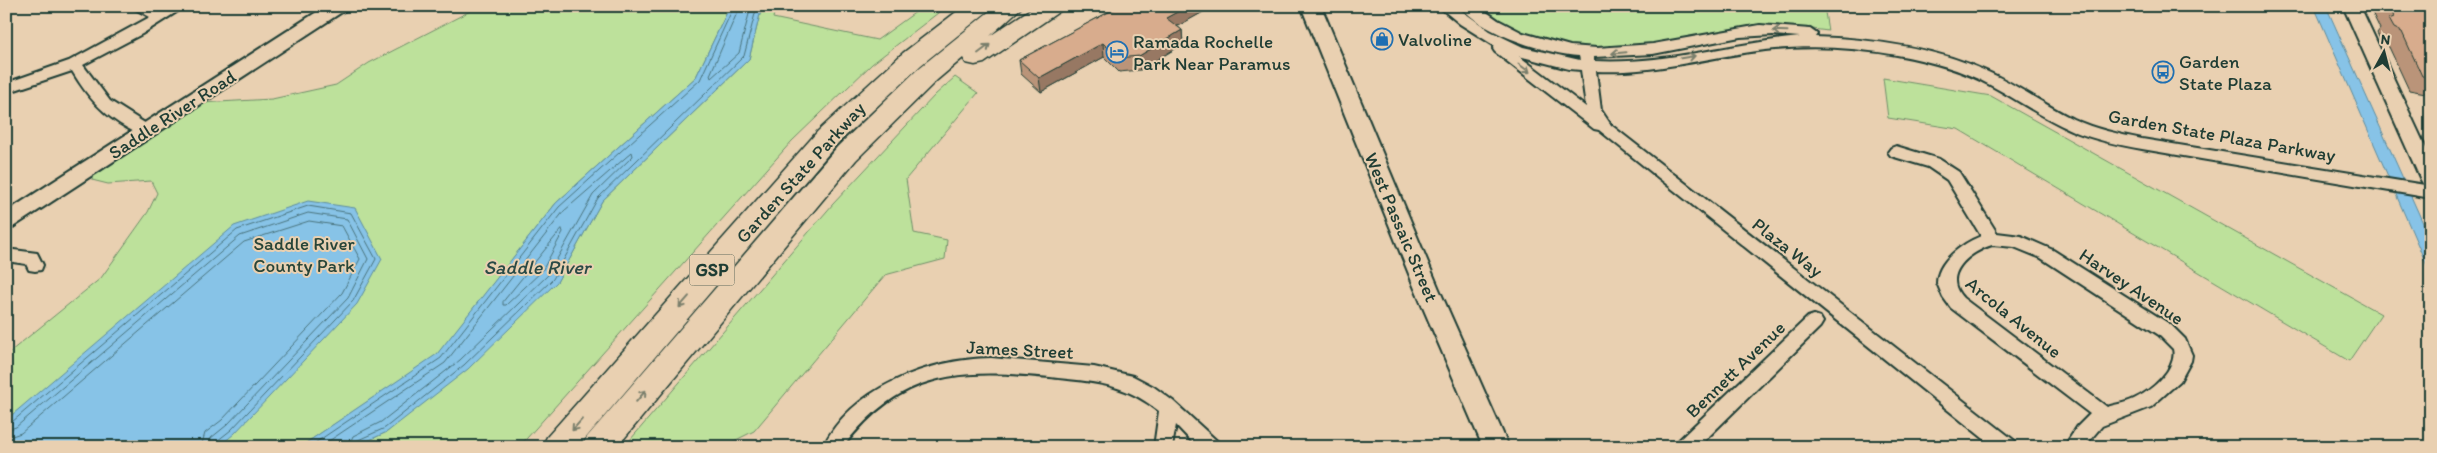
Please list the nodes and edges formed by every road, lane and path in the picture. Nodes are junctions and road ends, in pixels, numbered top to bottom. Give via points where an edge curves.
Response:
1 (137, 6) edge
2 (178, 6) edge
3 (339, 6) edge
4 (964, 6) edge
5 (980, 6) edge
6 (1011, 6) edge
7 (1052, 6) edge
8 (1311, 6) edge
9 (1445, 6) edge
10 (1468, 6) edge
11 (2351, 6) edge
12 (162, 17) junction
13 (1473, 26) junction
14 (1703, 40) junction
15 (1845, 44) junction
16 (1713, 53) junction
17 (1587, 60) junction
18 (76, 65) junction
19 (6, 88) edge
20 (869, 97) junction
21 (146, 131) junction
22 (1619, 141) junction
23 (1896, 152) dead end
24 (2431, 180) edge
25 (2431, 192) edge
26 (6, 222) edge
27 (1992, 239) junction
28 (6, 255) edge
29 (35, 265) dead end
30 (722, 300) junction
31 (1814, 322) dead end
32 (1169, 408) junction
33 (2105, 415) junction
34 (558, 447) edge
35 (598, 447) edge
36 (832, 447) edge
37 (1163, 447) edge
38 (1210, 447) edge
39 (1496, 447) edge
40 (1685, 447) edge
41 (2008, 447) edge
42 (2073, 447) edge

1 - 12 street
2 - 12 street
3 - 21 street, Saddle River Road
4 - 20 highway via 910,54
5 - 20 highway, Garden State Parkway / GSP
6 - 30 highway, Garden State Parkway / GSP via 969,38 888,112 808,197
30 -> 7 highway via 911,108 994,42
8 - 39 main road, West Passaic Street via 1427,289
9 - 13 street, Garden State Plaza Parkway
10 - 17 street, Garden State Plaza Parkway via 1501,30
11 - 24 street
12 - 18 street
13 - 17 street, Garden State Plaza Parkway via 1504,45 1530,55
13 -> 22 street
15 -> 14 street, Garden State Plaza Parkway via 1810,34 1761,30
14 - 16 street
14 -> 17 street, Garden State Plaza Parkway
15 - 16 street, Garden State Plaza Parkway via 1793,42
15 - 25 street, Garden State Plaza Parkway via 1914,54 1961,66 1982,74 2078,128 2098,134
17 -> 16 street, Garden State Plaza Parkway via 1620,68
17 - 22 street, Plaza Way via 1594,111
18 - 19 street
18 - 21 street via 100,104
20 -> 34 highway, Garden State Parkway / GSP via 787,183
21 - 26 street, Saddle River Road
22 - 41 street, Plaza Way
23 - 27 street via 1931,160 1944,167
27 - 33 street, Arcola Avenue via 1974,244 1947,272 1946,286 1950,296 1956,304
27 - 33 street, Harvey Avenue via 2014,241 2047,254 2165,330 2180,346 2183,364 2158,392 2139,406
28 - 29 street via 31,258
35 -> 30 highway, Garden State Parkway / GSP
31 - 40 street, Bennett Avenue
32 - 36 street, James Street via 1136,386 1108,377 985,365 958,366 894,388 856,417
32 - 37 street
32 - 38 street, James Street
33 - 42 street, Harvey Avenue via 2090,425

